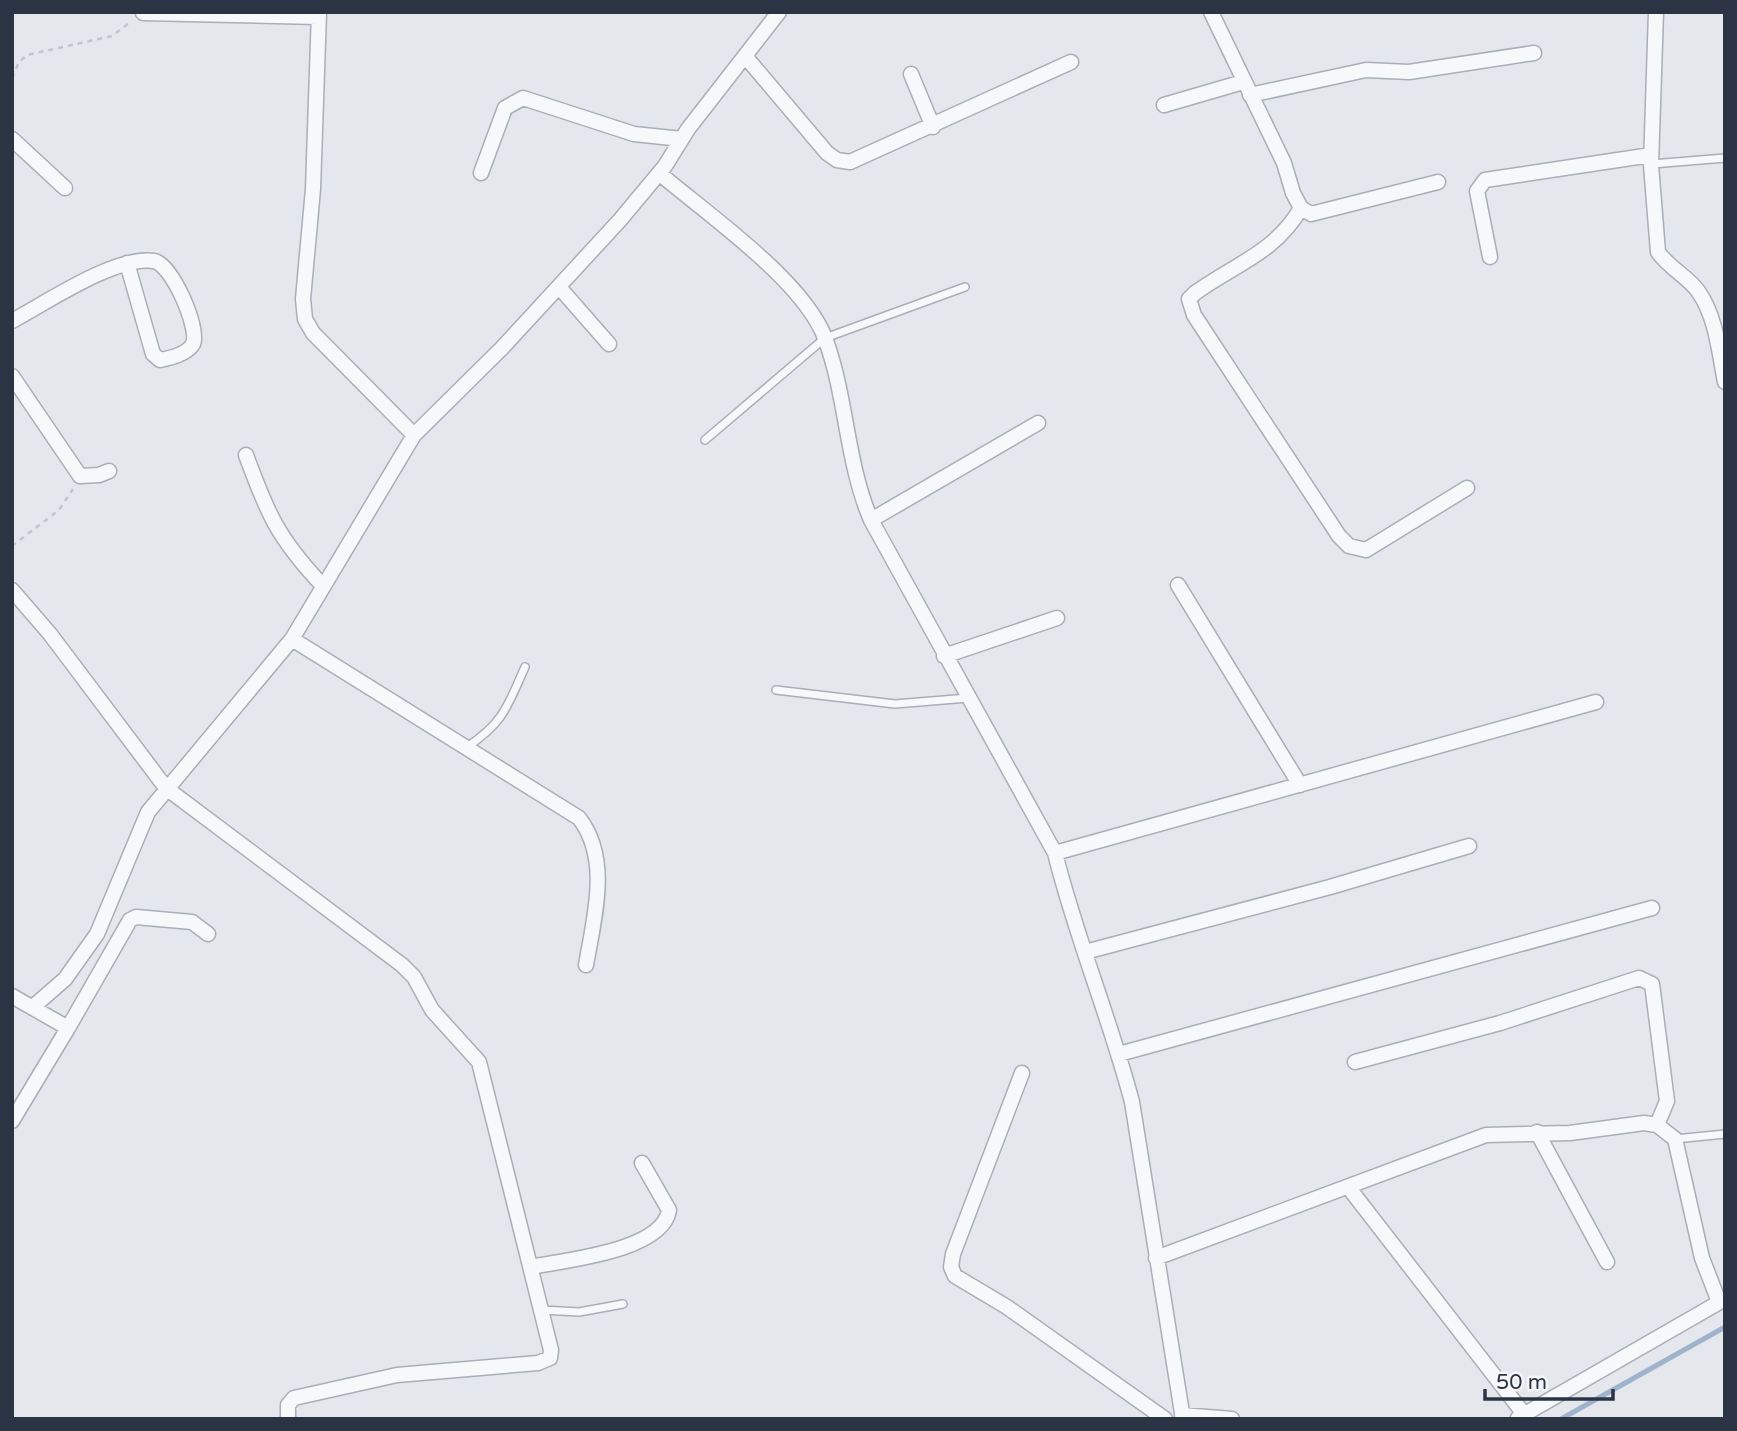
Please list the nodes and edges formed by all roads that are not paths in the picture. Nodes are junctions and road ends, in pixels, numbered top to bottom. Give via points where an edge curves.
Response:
1 (779, 12) edge
2 (1211, 12) edge
3 (1656, 12) edge
4 (143, 13) edge
5 (318, 15) edge
6 (1534, 52) dead end
7 (745, 56) junction
8 (1071, 62) dead end
9 (911, 74) dead end
10 (1246, 88) junction
11 (1164, 105) dead end
12 (933, 127) junction
13 (12, 139) edge
14 (682, 139) junction
15 (1725, 158) edge
16 (1651, 160) junction
17 (481, 173) dead end
18 (659, 173) junction
19 (1438, 182) dead end
20 (65, 188) dead end
21 (1301, 208) junction
22 (1490, 257) dead end
23 (127, 263) junction
24 (559, 287) junction
25 (965, 287) dead end
26 (12, 321) edge
27 (1720, 334) edge
28 (825, 338) junction
29 (609, 344) dead end
30 (12, 376) edge
31 (1725, 382) edge
32 (1038, 423) dead end
33 (414, 435) junction
34 (705, 440) dead end
35 (246, 455) dead end
36 (109, 471) dead end
37 (1467, 488) dead end
38 (871, 520) junction
39 (322, 585) junction
40 (1178, 585) dead end
41 (12, 590) edge
42 (1057, 618) dead end
43 (292, 639) junction
44 (944, 656) junction
45 (525, 667) dead end
46 (776, 690) dead end
47 (968, 698) junction
48 (1596, 702) dead end
49 (466, 748) junction
50 (1300, 785) junction
51 (166, 788) junction
52 (1469, 846) dead end
53 (1055, 853) junction
54 (1652, 908) dead end
55 (208, 934) dead end
56 (1085, 952) junction
57 (586, 965) dead end
58 (12, 996) edge
59 (34, 1006) junction
60 (68, 1028) junction
61 (1119, 1055) junction
62 (1355, 1062) dead end
63 (1022, 1073) dead end
64 (12, 1121) edge
65 (1657, 1125) junction
66 (1537, 1132) junction
67 (1725, 1134) edge
68 (1675, 1139) junction
69 (642, 1163) dead end
70 (1349, 1188) junction
71 (1156, 1258) junction
72 (1606, 1262) dead end
73 (531, 1267) junction
74 (1722, 1301) edge
75 (624, 1304) dead end
76 (542, 1310) junction
77 (1520, 1416) edge
78 (1182, 1417) edge
79 (288, 1419) edge
80 (1165, 1419) edge
81 (1232, 1419) edge

1 - 7 street
2 - 10 street
3 - 16 street
4 - 5 street
5 - 33 street via 305,318 313,333
6 - 10 street via 1409,72 1366,70
7 - 12 street via 837,160 850,162
7 - 14 street
8 - 12 street
9 - 12 street
10 - 11 street
10 - 21 street
13 - 20 street
14 - 17 street via 634,134 523,98 505,108
14 - 18 street
15 - 16 lane
16 - 22 street via 1485,180 1477,191
16 - 27 street via 1658,252 1696,289
18 - 24 street
18 - 28 street via 779,276
19 - 21 street via 1311,214
21 - 37 street via 1288,231 1195,293 1189,299 1194,315 1349,546 1366,550
23 - 23 street via 153,354 160,360 187,350 195,333 170,273 152,261
23 - 26 street
24 - 29 street
24 - 33 street
25 - 28 lane
27 - 31 street
28 - 34 lane
28 - 38 street via 858,490
30 - 36 street via 80,476
32 - 38 street
33 - 39 street
35 - 39 street via 280,537
38 - 44 street
39 - 43 street
40 - 50 street
41 - 51 street
42 - 44 street
43 - 49 street
43 - 51 street
44 - 47 street
45 - 49 lane via 502,717
46 - 47 lane via 895,704
47 - 53 street
48 - 50 street
49 - 57 street via 579,818 589,830 595,845 597,891
50 - 53 street
51 - 59 street via 140,829 97,934 65,979
51 - 73 street via 402,965 432,1010 472,1050 483,1074
52 - 56 street
53 - 56 street
54 - 61 street
55 - 60 street via 192,922 130,920
56 - 61 street
58 - 59 street
59 - 60 street
60 - 64 street
61 - 71 street via 1138,1132
62 - 65 street via 1500,1023 1639,978 1652,984 1663,1054 1667,1101
63 - 80 street via 951,1267 955,1276
65 - 66 street
65 - 68 street
66 - 70 street via 1486,1135
66 - 72 street
67 - 68 lane
68 - 74 street via 1702,1258
69 - 73 street via 669,1210 663,1225 622,1249
70 - 71 street
70 - 77 street
71 - 78 street
73 - 76 street
74 - 77 street
75 - 76 lane via 579,1312
76 - 79 street via 551,1350 545,1362 384,1378 294,1398 288,1405
78 - 81 street

